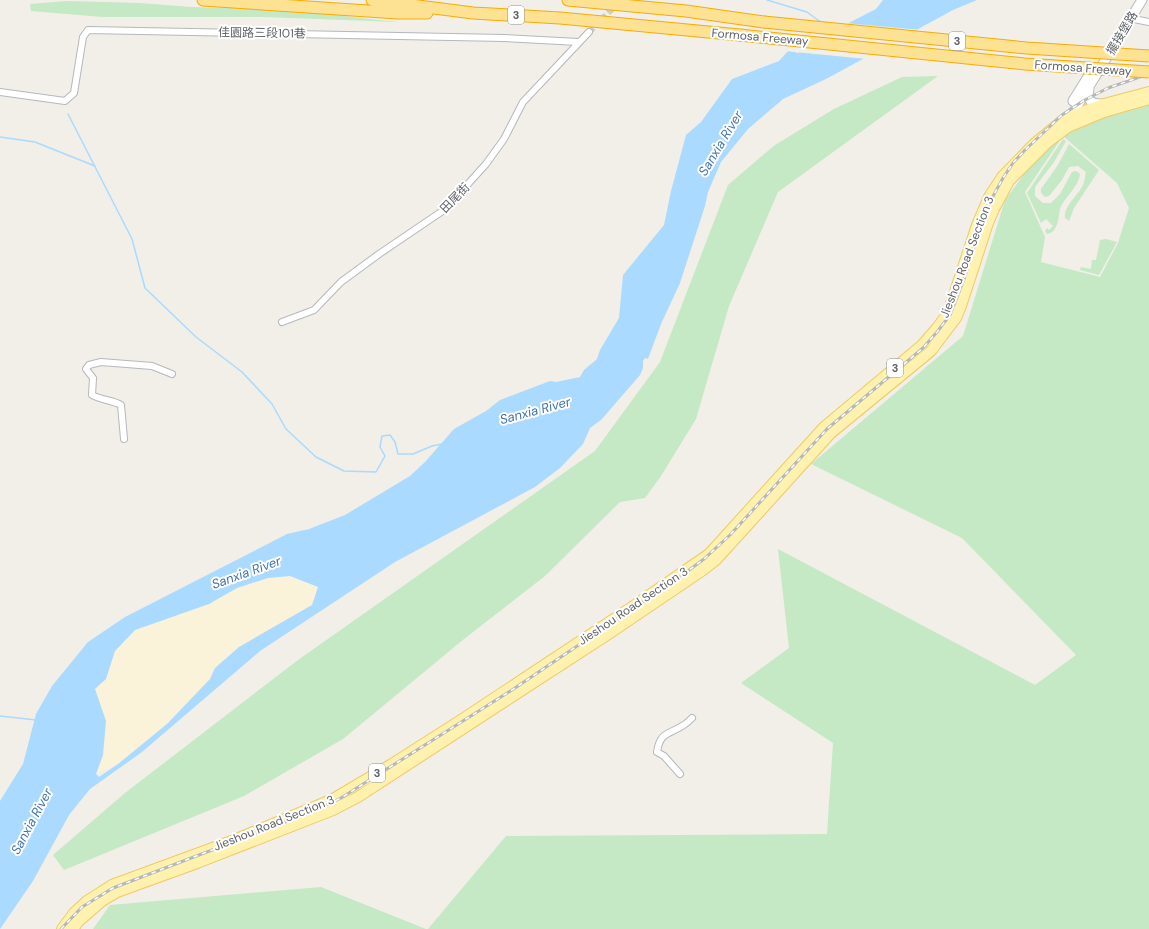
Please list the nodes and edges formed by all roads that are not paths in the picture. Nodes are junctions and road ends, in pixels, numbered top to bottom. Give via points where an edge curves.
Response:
1 (203, 0) edge
2 (372, 0) edge
3 (568, 0) edge
4 (624, 0) edge
5 (1137, 2) edge
6 (686, 11) junction
7 (473, 13) junction
8 (1129, 18) junction
9 (1149, 22) edge
10 (589, 32) tunnel mouth
11 (578, 42) junction
12 (1149, 56) edge
13 (1149, 72) edge
14 (1089, 87) junction
15 (0, 92) edge
16 (1149, 92) edge
17 (1149, 99) edge
18 (1104, 104) junction
19 (1071, 116) junction
20 (1065, 124) junction
21 (282, 322) dead end
22 (172, 374) dead end
23 (124, 439) dead end
24 (692, 718) dead end
25 (680, 774) dead end
26 (62, 929) edge
27 (73, 929) edge

1 - 7 highway via 398,13
2 - 7 highway, Formosa Freeway / 3
3 - 6 highway, Formosa Freeway / 3
4 - 6 highway
5 - 8 street, 擺接堡路
6 - 12 highway, Formosa Freeway / 3, bridge via 764,22 1027,48
7 - 13 highway, Formosa Freeway / 3, bridge via 560,18 1025,64
8 - 9 street
8 - 14 street, 擺接堡路
8 - 20 street, 擺接堡路 via 1080,88
10 - 11 street, 田尾街
11 - 15 street, 佳園路三段101巷 via 504,38 88,30 83,37 74,93 69,99 65,101
11 - 21 street, 田尾街 via 524,102 504,139 486,164 444,210 340,282 314,310
14 - 18 street via 1090,101
14 - 19 street, 擺接堡路
16 - 18 main road, 3
17 - 20 main road, 3
18 - 19 main road, 3
19 - 20 main road, 3
20 - 26 main road, Jieshou Road Section 3 / 3 via 1034,144 1002,176 977,225 948,313 938,328 922,345 824,427 709,554 466,716 333,800 112,885 87,901
20 - 27 main road, Jieshou Road Section 3 / 3 via 1009,181 988,223 956,318 931,351 831,433 716,560 607,635 358,797 333,810 117,892 102,901
22 - 23 street via 152,366 101,362 89,364 86,369 93,378 92,396 121,405
24 - 25 street via 684,726 664,735 658,746 657,752

